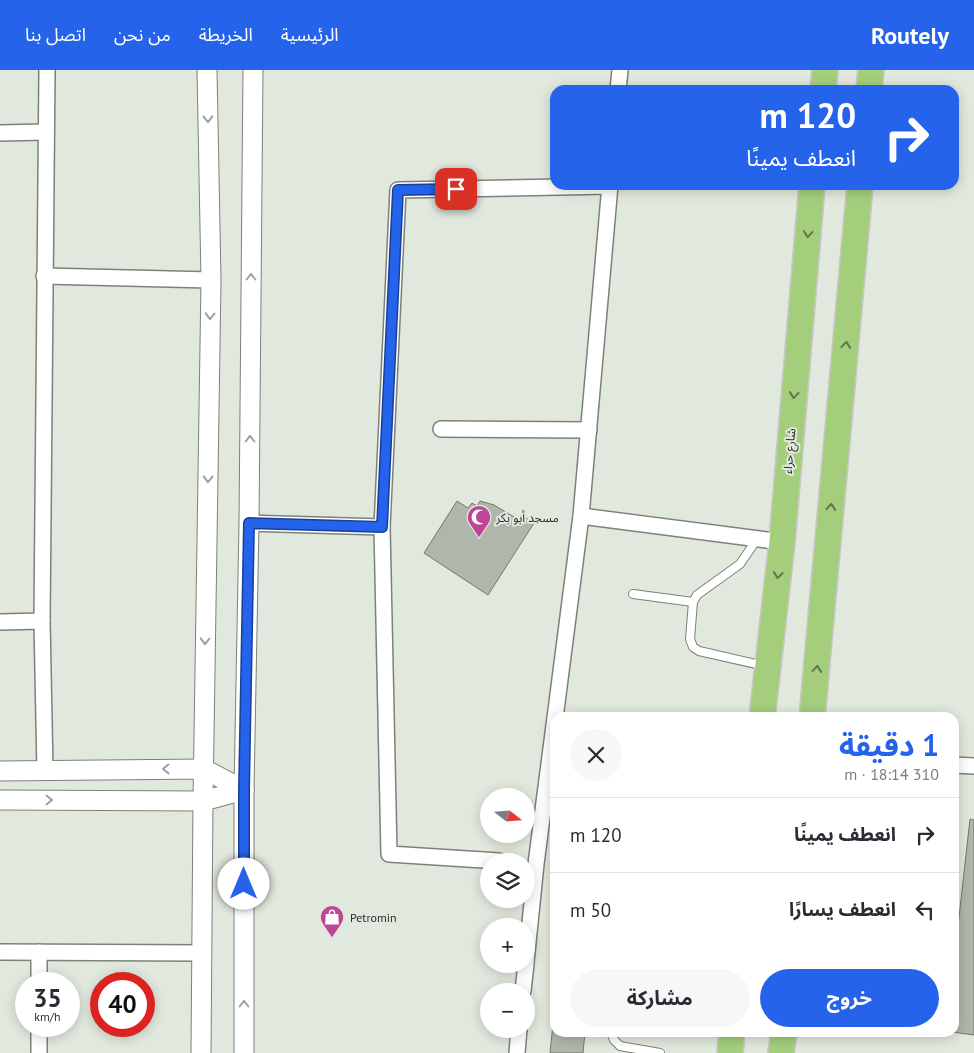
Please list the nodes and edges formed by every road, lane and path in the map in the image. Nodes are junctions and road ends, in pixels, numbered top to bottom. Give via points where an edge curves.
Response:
1 (47, 70) edge
2 (207, 70) edge
3 (252, 70) edge
4 (620, 70) edge
5 (825, 70) edge
6 (871, 70) edge
7 (618, 85) edge
8 (824, 85) edge
9 (870, 85) edge
10 (46, 132) junction
11 (0, 133) edge
12 (550, 186) edge
13 (610, 190) edge
14 (812, 190) edge
15 (860, 190) edge
16 (44, 276) junction
17 (211, 280) junction
18 (441, 429) dead end
19 (589, 430) junction
20 (581, 516) junction
21 (249, 523) junction
22 (382, 527) junction
23 (757, 540) junction
24 (782, 542) junction
25 (633, 594) dead end
26 (693, 602) junction
27 (42, 621) junction
28 (0, 622) edge
29 (768, 666) junction
30 (556, 712) edge
31 (763, 712) edge
32 (813, 712) edge
33 (550, 748) edge
34 (959, 765) edge
35 (974, 766) edge
36 (204, 769) junction
37 (0, 771) edge
38 (45, 771) junction
39 (244, 790) junction
40 (0, 800) edge
41 (203, 801) junction
42 (533, 853) edge
43 (480, 860) edge
44 (0, 952) edge
45 (39, 952) junction
46 (202, 953) junction
47 (39, 972) edge
48 (39, 1037) edge
49 (613, 1037) edge
50 (732, 1037) edge
51 (784, 1037) edge
52 (518, 1038) edge
53 (39, 1053) edge
54 (201, 1053) edge
55 (244, 1053) edge
56 (517, 1053) edge
57 (660, 1053) edge
58 (730, 1053) edge
59 (782, 1053) edge

1 - 10 street
2 -> 17 street
21 -> 3 street
4 - 7 street
5 - 8 main road
6 - 9 main road
10 - 11 street
10 - 16 street
12 - 22 street via 398,190
13 - 19 street
14 -> 24 main road, شارع حراء
32 -> 15 main road
16 - 17 street
16 - 27 street
17 -> 36 street
18 - 19 street
19 - 20 street
20 - 23 street
20 - 30 street
21 - 22 street
21 - 39 street
22 - 43 street via 389,854
23 - 24 street
23 - 26 lane via 740,564
24 -> 29 main road, شارع حراء
25 - 26 lane
26 - 29 lane via 690,639 693,647
27 - 28 street
27 - 38 street
29 - 31 main road, شارع حراء
33 - 42 street
34 - 35 street
36 -> 38 street
36 - 39 street
36 - 41 street
37 - 38 street
39 - 41 street
55 -> 39 street
40 -> 41 street
41 - 46 street
44 - 45 street
45 - 46 street
45 - 47 street
46 - 54 street
48 - 53 street
49 - 57 lane via 620,1046
50 - 58 main road
51 - 59 main road
52 - 56 street

